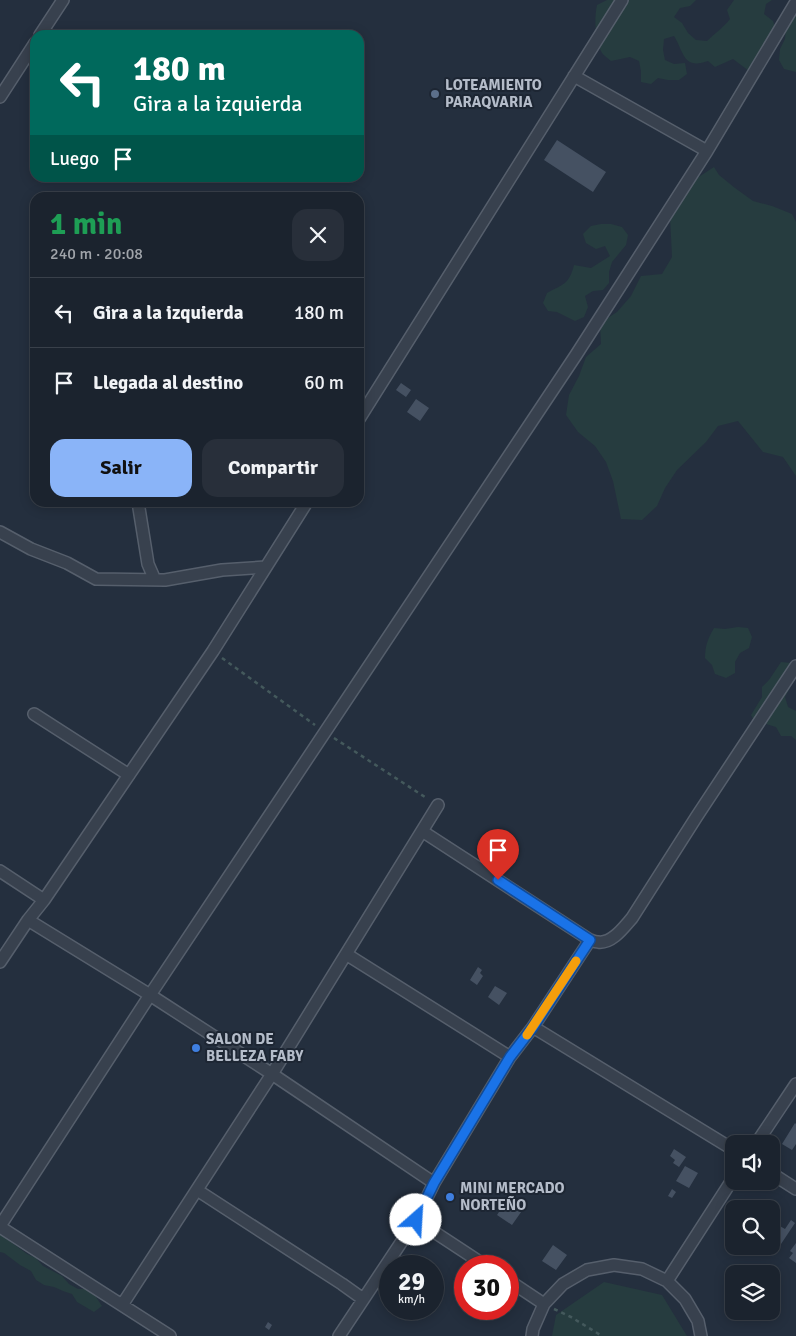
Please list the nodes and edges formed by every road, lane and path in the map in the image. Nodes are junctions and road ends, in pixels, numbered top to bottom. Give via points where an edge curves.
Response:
1 (63, 0) edge
2 (622, 0) edge
3 (796, 2) edge
4 (43, 30) edge
5 (30, 51) edge
6 (574, 76) junction
7 (0, 97) edge
8 (707, 151) junction
9 (364, 411) edge
10 (139, 507) edge
11 (304, 507) edge
12 (0, 532) edge
13 (266, 567) junction
14 (155, 580) junction
15 (796, 666) edge
16 (34, 714) dead end
17 (129, 775) junction
18 (438, 805) dead end
19 (422, 831) junction
20 (0, 872) edge
21 (44, 900) junction
22 (28, 920) junction
23 (590, 940) junction
24 (346, 954) junction
25 (0, 962) edge
26 (150, 995) junction
27 (533, 1027) junction
28 (510, 1057) junction
29 (272, 1074) junction
30 (796, 1084) edge
31 (762, 1135) edge
32 (725, 1144) edge
33 (780, 1179) edge
34 (434, 1183) junction
35 (796, 1189) edge
36 (197, 1190) junction
37 (726, 1190) edge
38 (416, 1220) junction
39 (0, 1226) edge
40 (469, 1255) edge
41 (667, 1281) junction
42 (519, 1287) edge
43 (363, 1300) junction
44 (544, 1304) junction
45 (122, 1305) junction
46 (170, 1336) edge
47 (339, 1336) edge
48 (532, 1336) edge
49 (602, 1336) edge
50 (701, 1336) edge

1 - 4 street
2 - 6 street
3 - 8 street
5 - 7 street
6 - 8 street
6 - 9 street
8 - 26 street
10 - 14 street via 148,564
11 - 13 street
12 - 14 street via 31,550 67,563 96,579
13 - 14 street
13 - 17 street
15 - 23 street via 632,918 609,941 599,943
16 - 17 street
17 - 21 street
18 - 19 street
19 - 23 street
19 - 24 street
20 - 21 street
21 - 22 street
22 - 25 street
22 - 26 street
23 - 27 street
24 - 28 street
24 - 29 street
26 - 29 street
26 - 39 street
27 - 28 street
27 - 32 street
28 - 34 street
29 - 34 street
29 - 36 street
30 - 31 street
33 - 35 street
34 - 38 street
36 - 43 street
36 - 45 street
37 - 41 street
38 - 40 street
38 - 43 street
39 - 45 street
41 - 44 street via 642,1268 614,1265 587,1270 563,1284
41 - 50 street via 685,1298 698,1321
42 - 44 street
43 - 47 street
44 - 48 street
44 - 49 path
45 - 46 street

